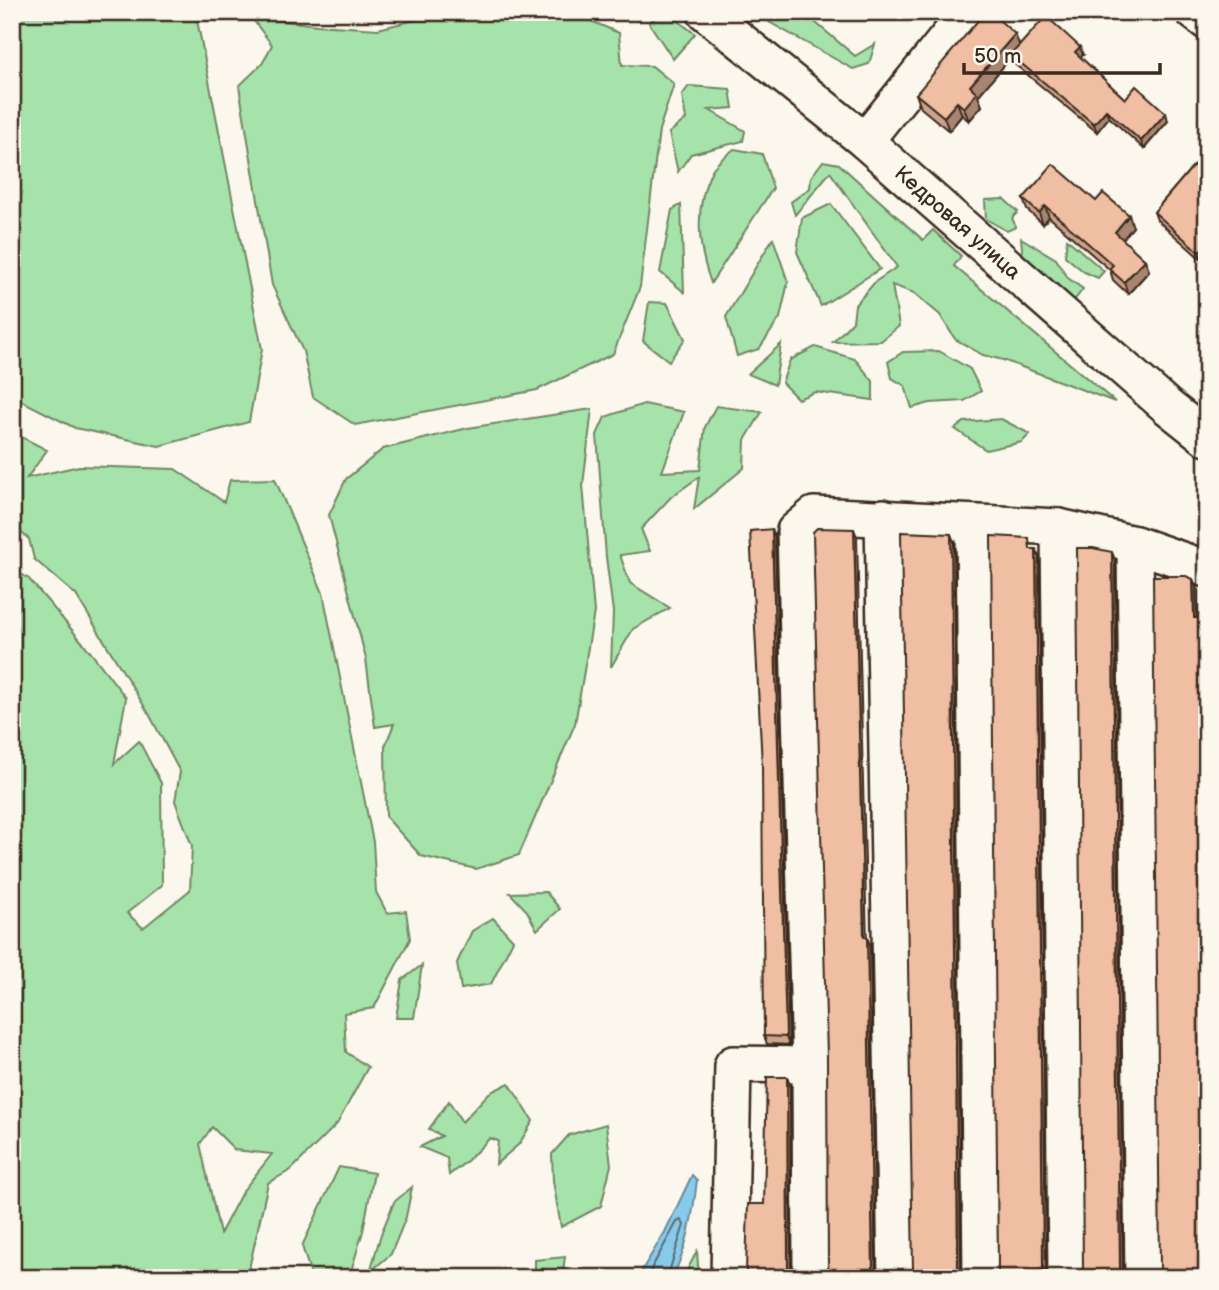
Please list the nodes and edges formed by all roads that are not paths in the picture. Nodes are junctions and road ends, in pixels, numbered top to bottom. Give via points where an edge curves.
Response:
1 (705, 12) edge
2 (968, 12) edge
3 (1194, 12) edge
4 (1207, 22) edge
5 (865, 141) junction
6 (1207, 438) edge
7 (883, 517) junction
8 (974, 525) junction
9 (1059, 527) junction
10 (1135, 544) junction
11 (1207, 569) edge
12 (810, 1065) junction
13 (729, 1278) edge
14 (811, 1278) edge
15 (896, 1278) edge
16 (981, 1278) edge
17 (1066, 1278) edge
18 (1143, 1278) edge

1 - 5 street, Кедровая улица
2 - 5 street
3 - 4 street
5 - 6 street, Кедровая улица
7 - 8 street
7 - 12 street via 814,515 795,531
7 - 15 street
8 - 9 street
8 - 16 street
9 - 10 street
9 - 17 street
10 - 11 street
10 - 18 street
12 - 13 street via 733,1064
12 - 14 street

